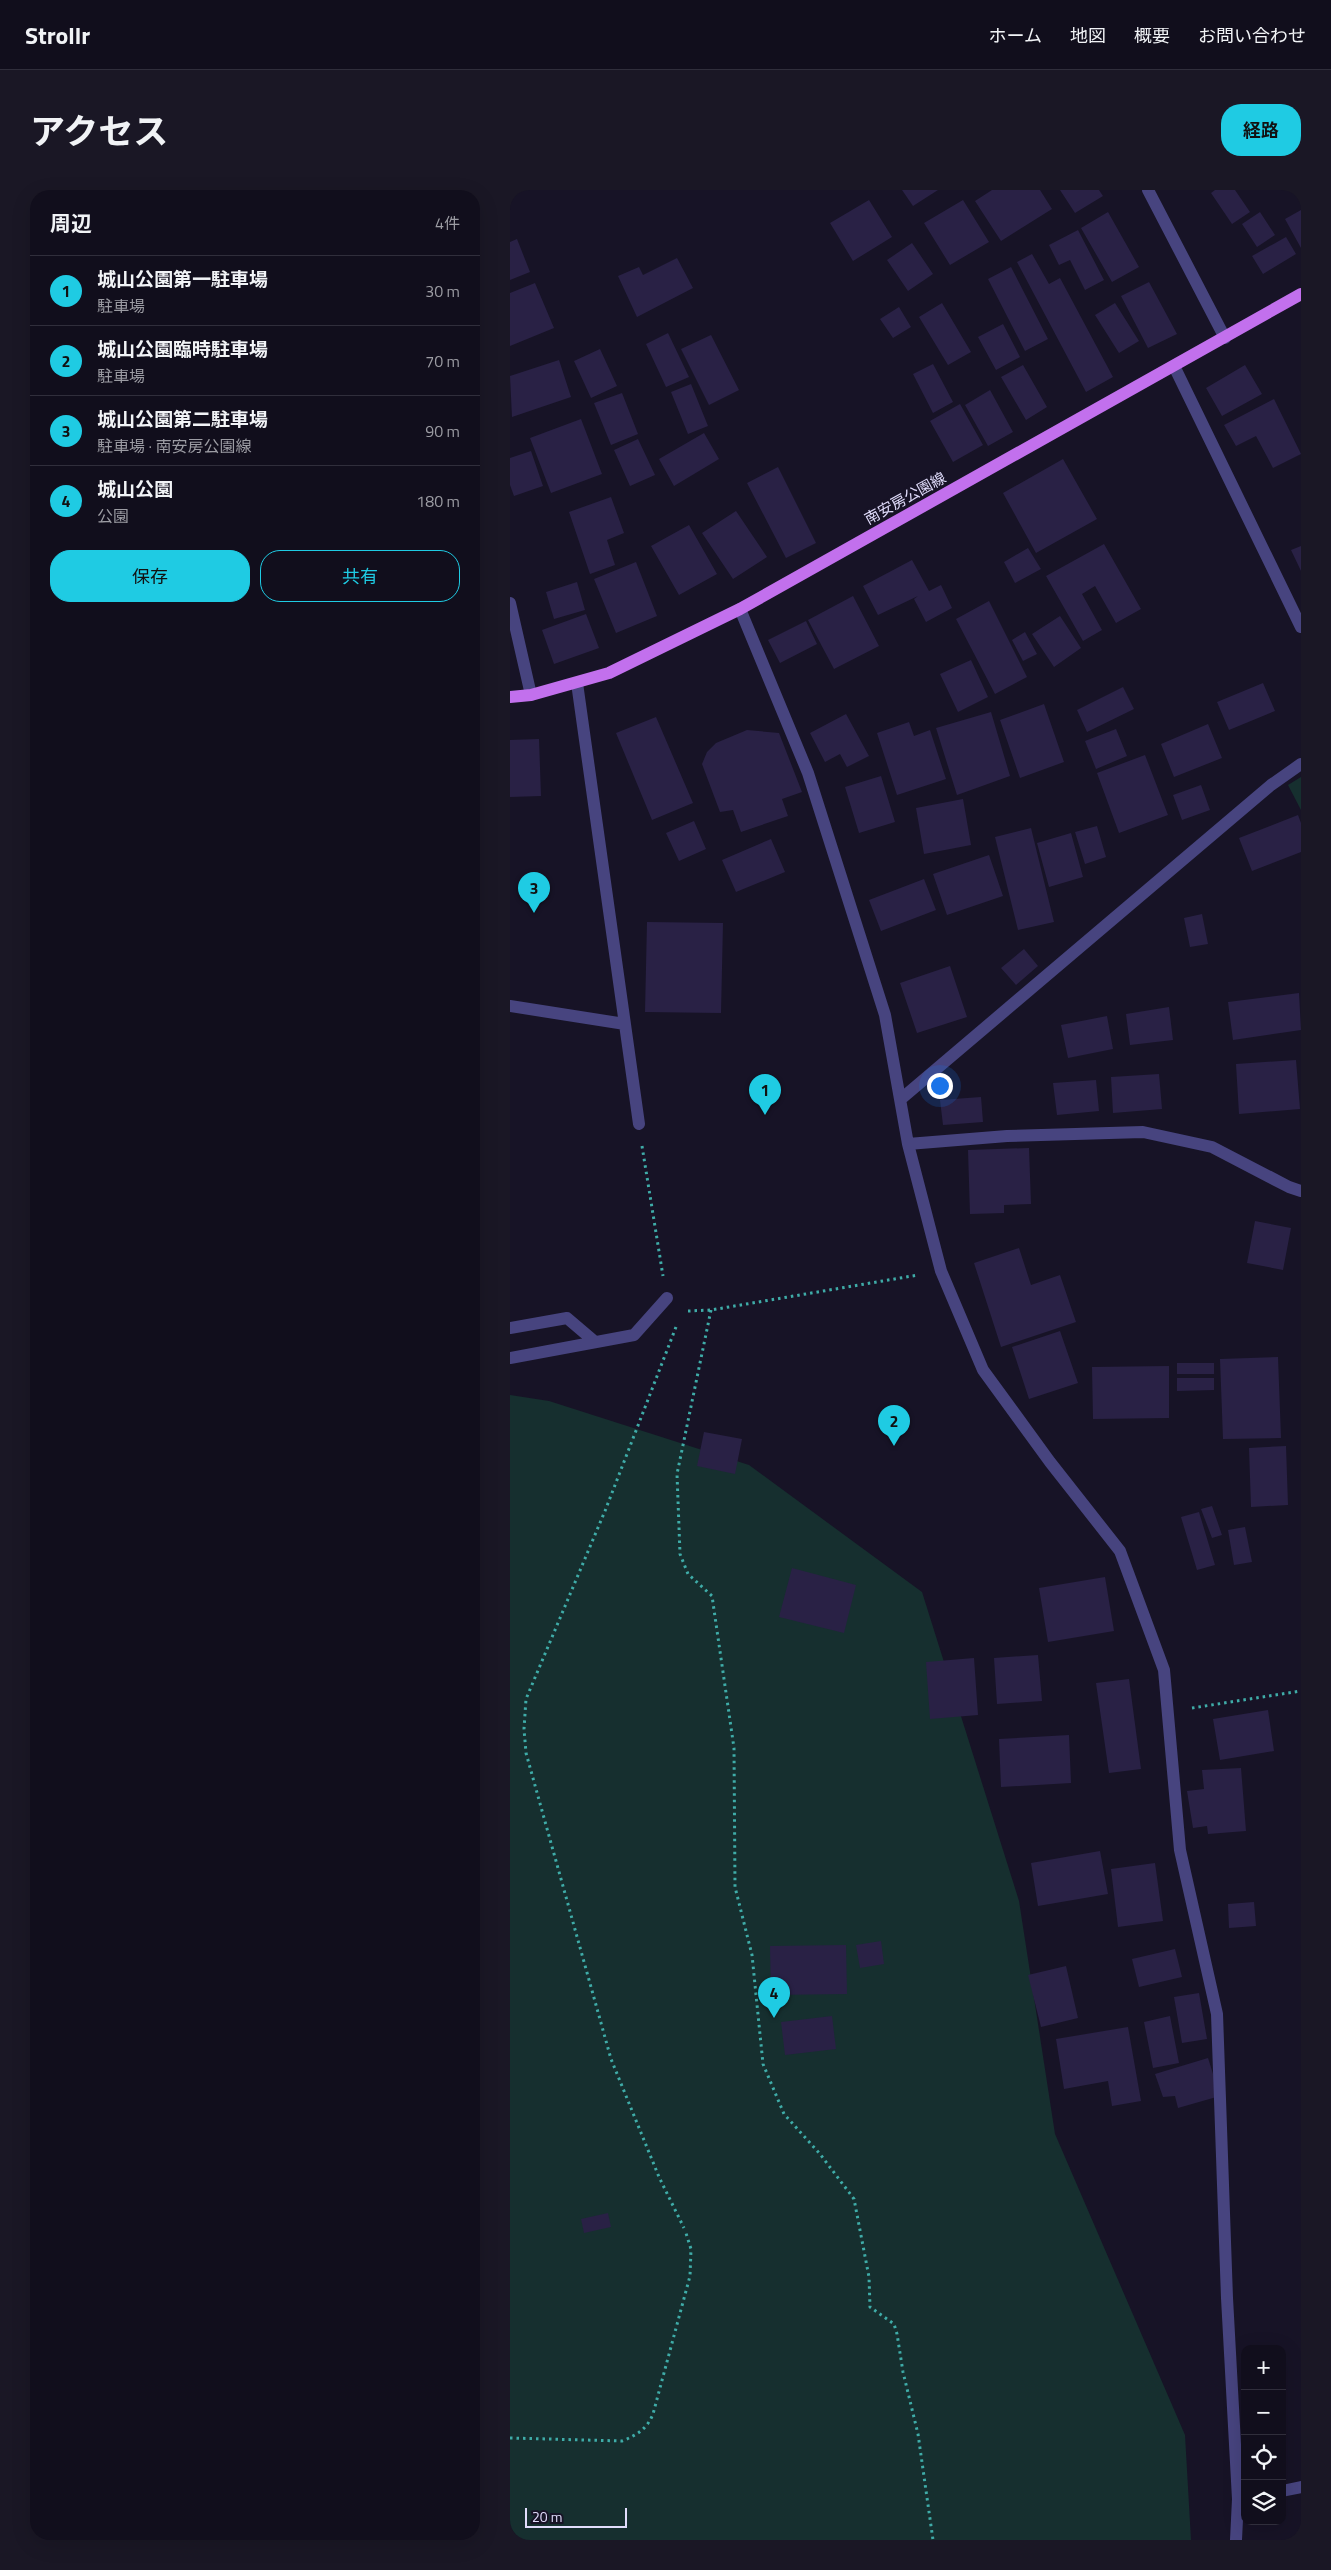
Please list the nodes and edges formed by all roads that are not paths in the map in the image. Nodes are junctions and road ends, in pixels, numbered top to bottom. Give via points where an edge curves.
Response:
1 (1148, 190) edge
2 (1301, 294) edge
3 (1225, 338) junction
4 (1174, 366) junction
5 (510, 603) edge
6 (740, 609) junction
7 (1301, 627) edge
8 (576, 683) junction
9 (531, 694) junction
10 (510, 697) edge
11 (1301, 764) edge
12 (510, 1006) edge
13 (625, 1024) junction
14 (901, 1099) junction
15 (639, 1124) road end
16 (908, 1144) junction
17 (1301, 1191) edge
18 (666, 1298) road end
19 (510, 1328) edge
20 (594, 1341) junction
21 (510, 1358) edge
22 (1241, 2485) edge
23 (1301, 2487) edge
24 (1286, 2489) edge
25 (1241, 2505) edge
26 (1236, 2540) edge

1 - 3 street
2 - 3 main road, 南安房公園線
3 - 4 main road, 南安房公園線
4 - 6 main road, 南安房公園線
4 - 7 street
5 - 9 street
6 - 8 main road, 南安房公園線 via 609,674
6 - 14 street via 808,772 885,1015
8 - 9 main road, 南安房公園線
8 - 13 street
9 - 10 main road, 南安房公園線
11 - 14 street via 1264,791
12 - 13 street
13 - 15 street
14 - 16 street
16 - 17 street via 1007,1136 1143,1132 1212,1147
16 - 22 street via 941,1271 983,1370 1120,1550 1164,1670 1180,1850 1217,2014 1227,2298
18 - 20 street via 634,1335
19 - 20 street via 567,1318
20 - 21 street
23 - 24 street
25 - 26 street

